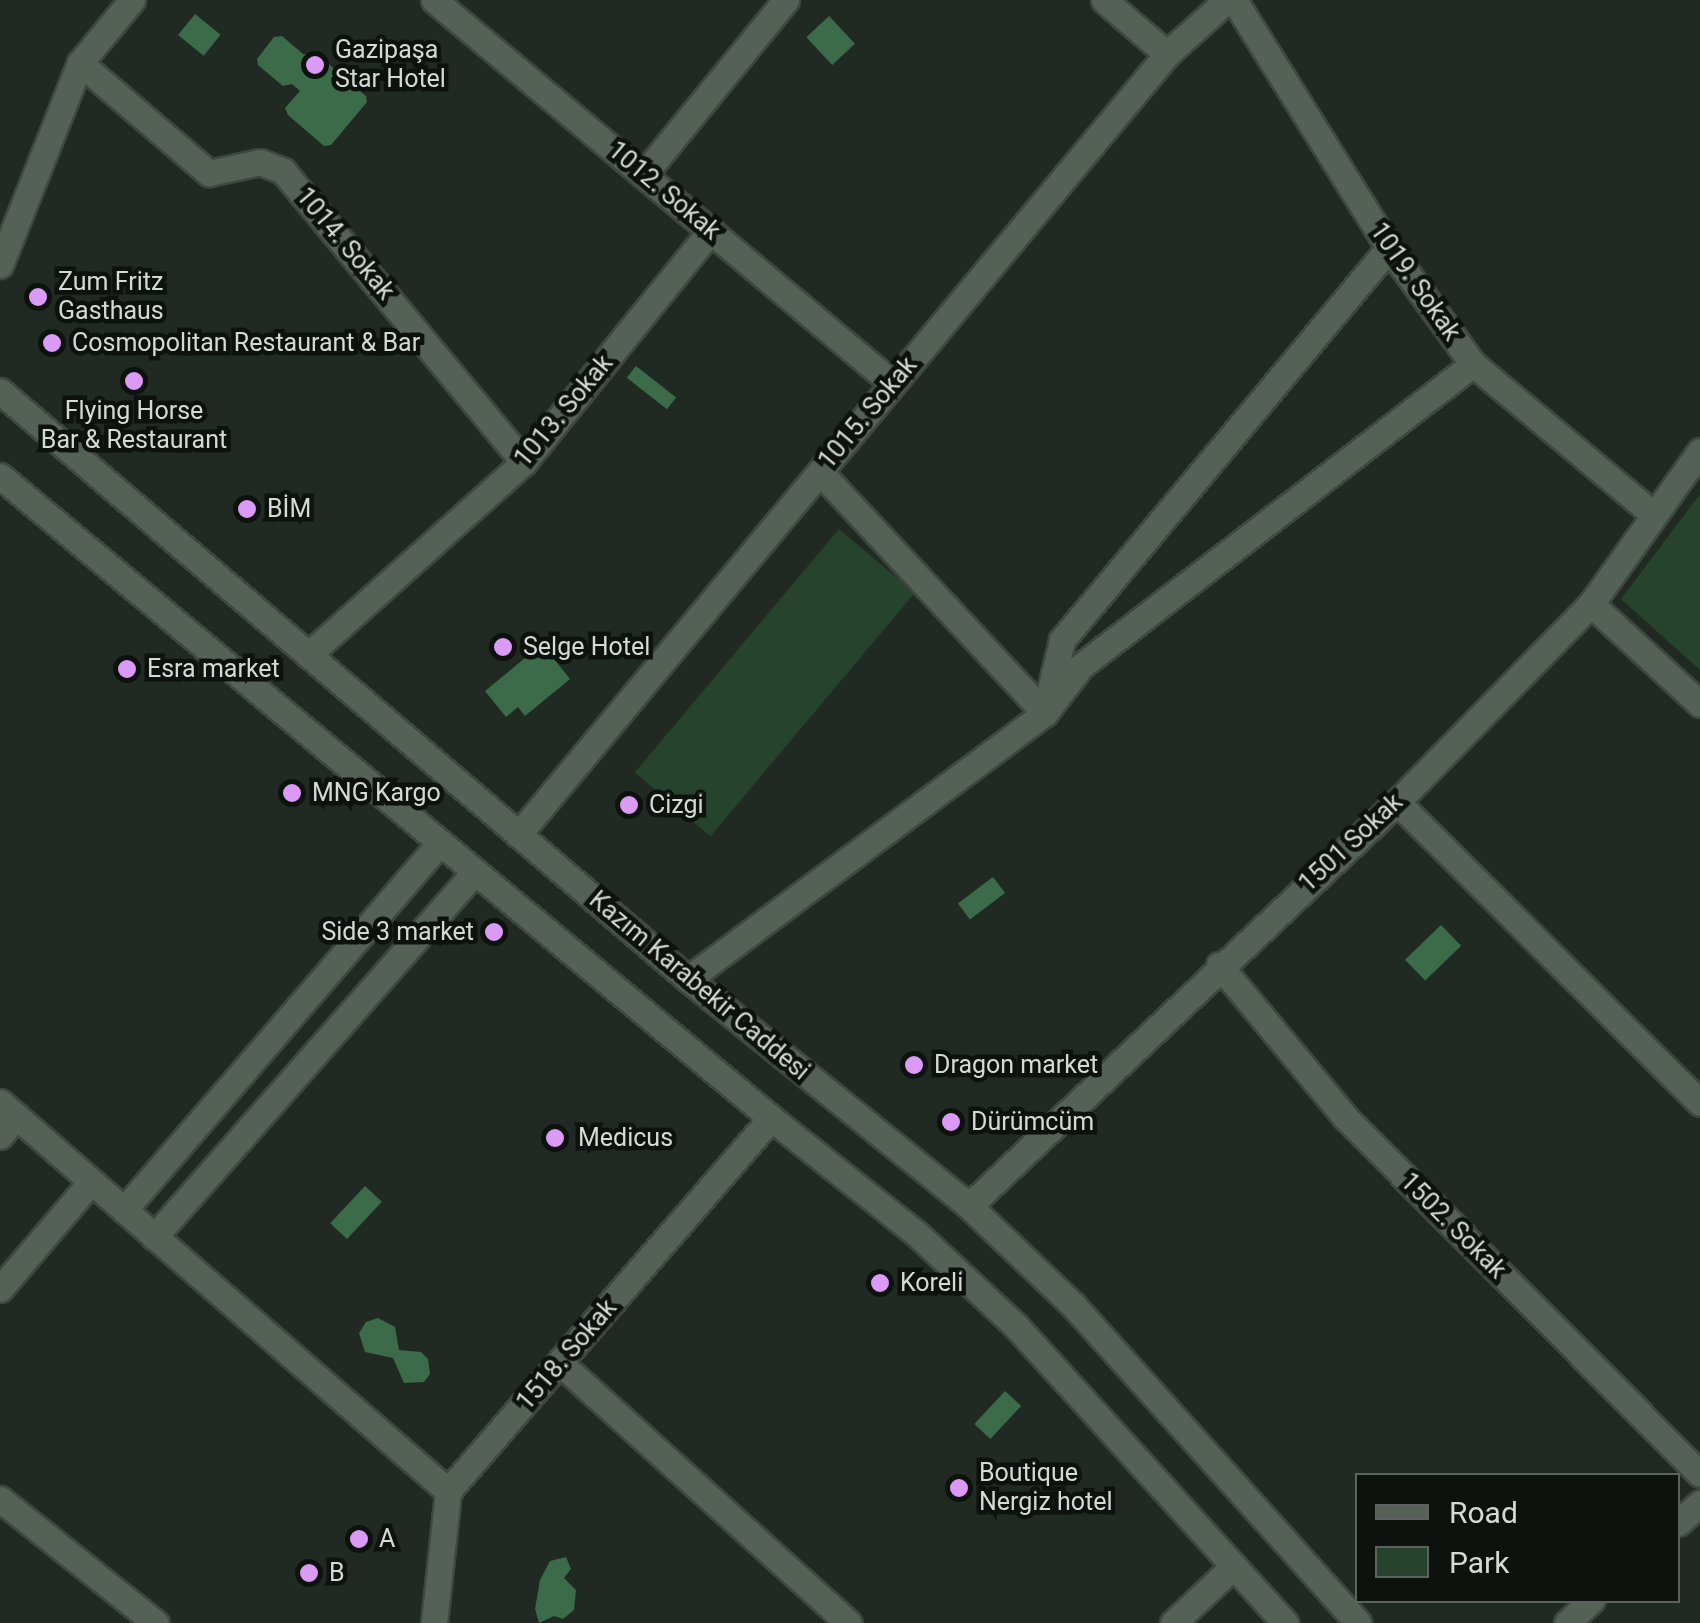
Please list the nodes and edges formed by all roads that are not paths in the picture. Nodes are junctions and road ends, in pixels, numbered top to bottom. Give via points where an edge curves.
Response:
1 (132, 0) edge
2 (434, 0) edge
3 (786, 0) edge
4 (1104, 0) edge
5 (1231, 0) edge
6 (1167, 54) junction
7 (80, 63) junction
8 (644, 174) junction
9 (711, 230) junction
10 (1389, 248) junction
11 (0, 265) edge
12 (1472, 364) junction
13 (892, 383) junction
14 (0, 391) edge
15 (1700, 451) edge
16 (524, 462) junction
17 (820, 472) junction
18 (0, 476) edge
19 (1652, 513) junction
20 (1592, 604) junction
21 (308, 655) junction
22 (1700, 704) edge
23 (1045, 713) junction
24 (1397, 802) junction
25 (518, 835) junction
26 (440, 842) junction
27 (475, 871) junction
28 (1220, 966) junction
29 (688, 980) junction
30 (1700, 1104) edge
31 (5, 1118) edge
32 (771, 1118) junction
33 (90, 1183) junction
34 (969, 1206) junction
35 (124, 1210) junction
36 (154, 1237) junction
37 (0, 1288) edge
38 (560, 1364) junction
39 (1700, 1474) edge
40 (448, 1492) junction
41 (0, 1499) edge
42 (1700, 1503) edge
43 (1680, 1522) edge
44 (1234, 1566) junction
45 (1589, 1603) edge
46 (156, 1623) edge
47 (434, 1623) edge
48 (849, 1623) edge
49 (1174, 1623) edge
50 (1284, 1623) edge
51 (1358, 1623) edge
52 (1567, 1623) edge

1 - 7 street
2 - 8 street, 1012. Sokak
3 - 8 street
4 - 6 street
5 - 6 street, 1015. Sokak
5 - 10 street, 1019. Sokak
6 - 13 street, 1015. Sokak
7 - 11 street
7 - 16 street, 1014. Sokak via 209,173 260,162 283,170
8 - 9 street, 1012. Sokak
9 - 13 street, 1012. Sokak
9 - 16 street, 1013. Sokak
10 - 12 street, 1019. Sokak
10 - 23 street via 1062,640
12 - 19 street, 1019. Sokak
12 - 23 street via 1081,666
13 - 17 street, 1015. Sokak
14 - 21 street, Kazım Karabekir Caddesi
15 - 19 street, 1501 Sokak
16 - 21 street, 1013. Sokak
17 - 23 street
17 - 25 street, 1015. Sokak
18 - 26 street
19 - 20 street, 1501 Sokak
20 - 22 street
20 - 24 street, 1501 Sokak
21 - 25 street, Kazım Karabekir Caddesi
23 - 29 street
24 - 28 street, 1501 Sokak
24 - 30 street
25 - 29 street, Kazım Karabekir Caddesi
26 - 27 street
26 - 35 street
27 - 32 street
27 - 36 street
28 - 34 street, 1501 Sokak
28 - 39 street, 1502. Sokak via 1346,1117
29 - 34 street, Kazım Karabekir Caddesi
31 - 33 street
32 - 38 street, 1518. Sokak
32 - 44 street via 917,1234 1016,1326
33 - 35 street
33 - 37 street
34 - 51 street, Kazım Karabekir Caddesi via 1073,1305
35 - 36 street
36 - 40 street
38 - 40 street, 1518. Sokak
38 - 48 street
40 - 47 street
41 - 46 street
42 - 43 street
44 - 49 street
44 - 50 street
45 - 52 street

